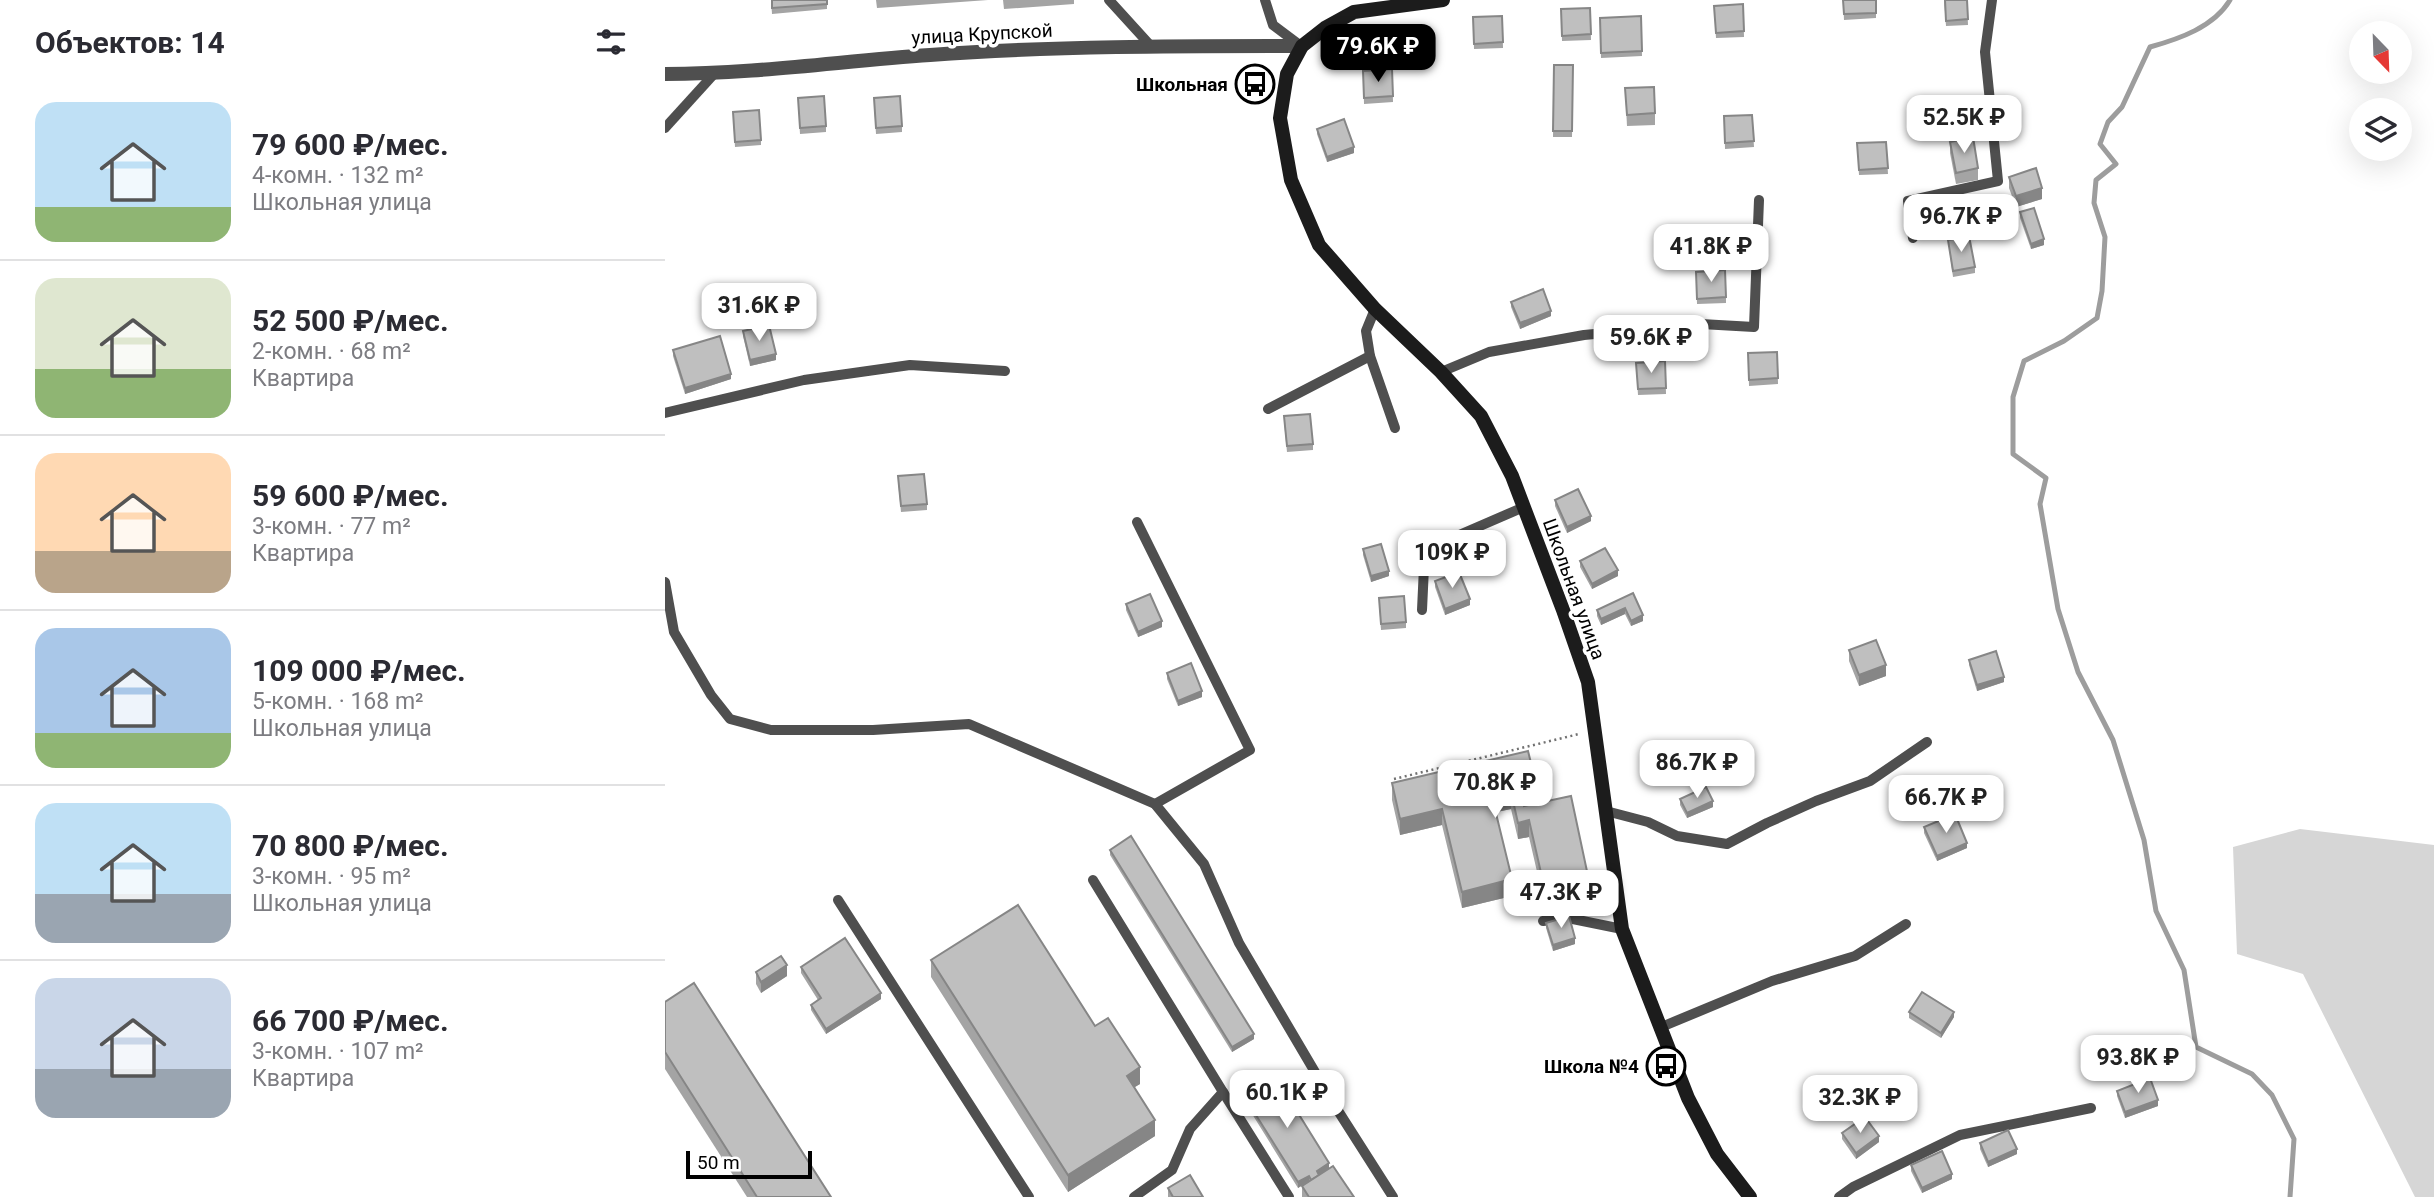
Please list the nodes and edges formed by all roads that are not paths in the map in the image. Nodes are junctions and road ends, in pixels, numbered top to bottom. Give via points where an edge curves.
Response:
1 (1109, 0) edge
2 (1265, 0) edge
3 (1443, 0) edge
4 (1991, 0) edge
5 (1354, 6) edge
6 (1150, 46) junction
7 (1302, 46) junction
8 (665, 74) edge
9 (714, 74) junction
10 (665, 128) edge
11 (1759, 200) dead end
12 (1913, 238) dead end
13 (1375, 309) junction
14 (1370, 356) junction
15 (1005, 371) dead end
16 (1441, 372) junction
17 (666, 409) edge
18 (1268, 409) dead end
19 (1395, 428) dead end
20 (1524, 507) junction
21 (1137, 522) dead end
22 (665, 582) edge
23 (1422, 610) dead end
24 (1927, 742) dead end
25 (1155, 804) junction
26 (1606, 811) junction
27 (1093, 880) dead end
28 (838, 900) dead end
29 (1543, 921) dead end
30 (1906, 924) dead end
31 (1622, 929) junction
32 (1659, 1028) junction
33 (1223, 1092) junction
34 (2091, 1108) dead end
35 (1029, 1197) edge
36 (1134, 1197) edge
37 (1289, 1197) edge
38 (1393, 1197) edge
39 (1750, 1197) edge
40 (1839, 1197) edge

1 - 6 lane
2 - 7 lane via 1273,25
3 - 5 street
4 - 12 lane via 1985,52 1998,181 1908,201
5 - 7 street
6 - 7 street, улица Крупской
6 - 9 street, улица Крупской via 931,54
7 - 13 street, Школьная улица via 1287,74 1280,118 1291,180 1319,245
8 - 9 street, улица Крупской
9 - 10 lane
11 - 16 lane via 1754,327 1701,324 1584,335 1489,352
13 - 14 lane via 1366,331
13 - 16 street, Школьная улица
14 - 18 lane
14 - 19 lane
15 - 17 lane via 910,365 804,380
16 - 20 street, Школьная улица via 1481,416
20 - 23 lane via 1443,542 1424,567
20 - 26 street, Школьная улица via 1588,682
21 - 25 lane via 1250,750
22 - 25 lane via 674,632 730,719 771,730 969,724
24 - 26 lane via 1870,782 1816,801 1727,844 1678,835
25 - 38 lane via 1204,864 1239,943
26 - 31 street, Школьная улица
27 - 33 lane
28 - 35 lane
29 - 31 lane via 1568,918
30 - 32 lane via 1855,956 1772,981
31 - 32 street, Школьная улица
32 - 39 street, Школьная улица via 1711,1143
33 - 36 lane via 1190,1129 1172,1170
33 - 37 lane
34 - 40 lane via 1960,1135

